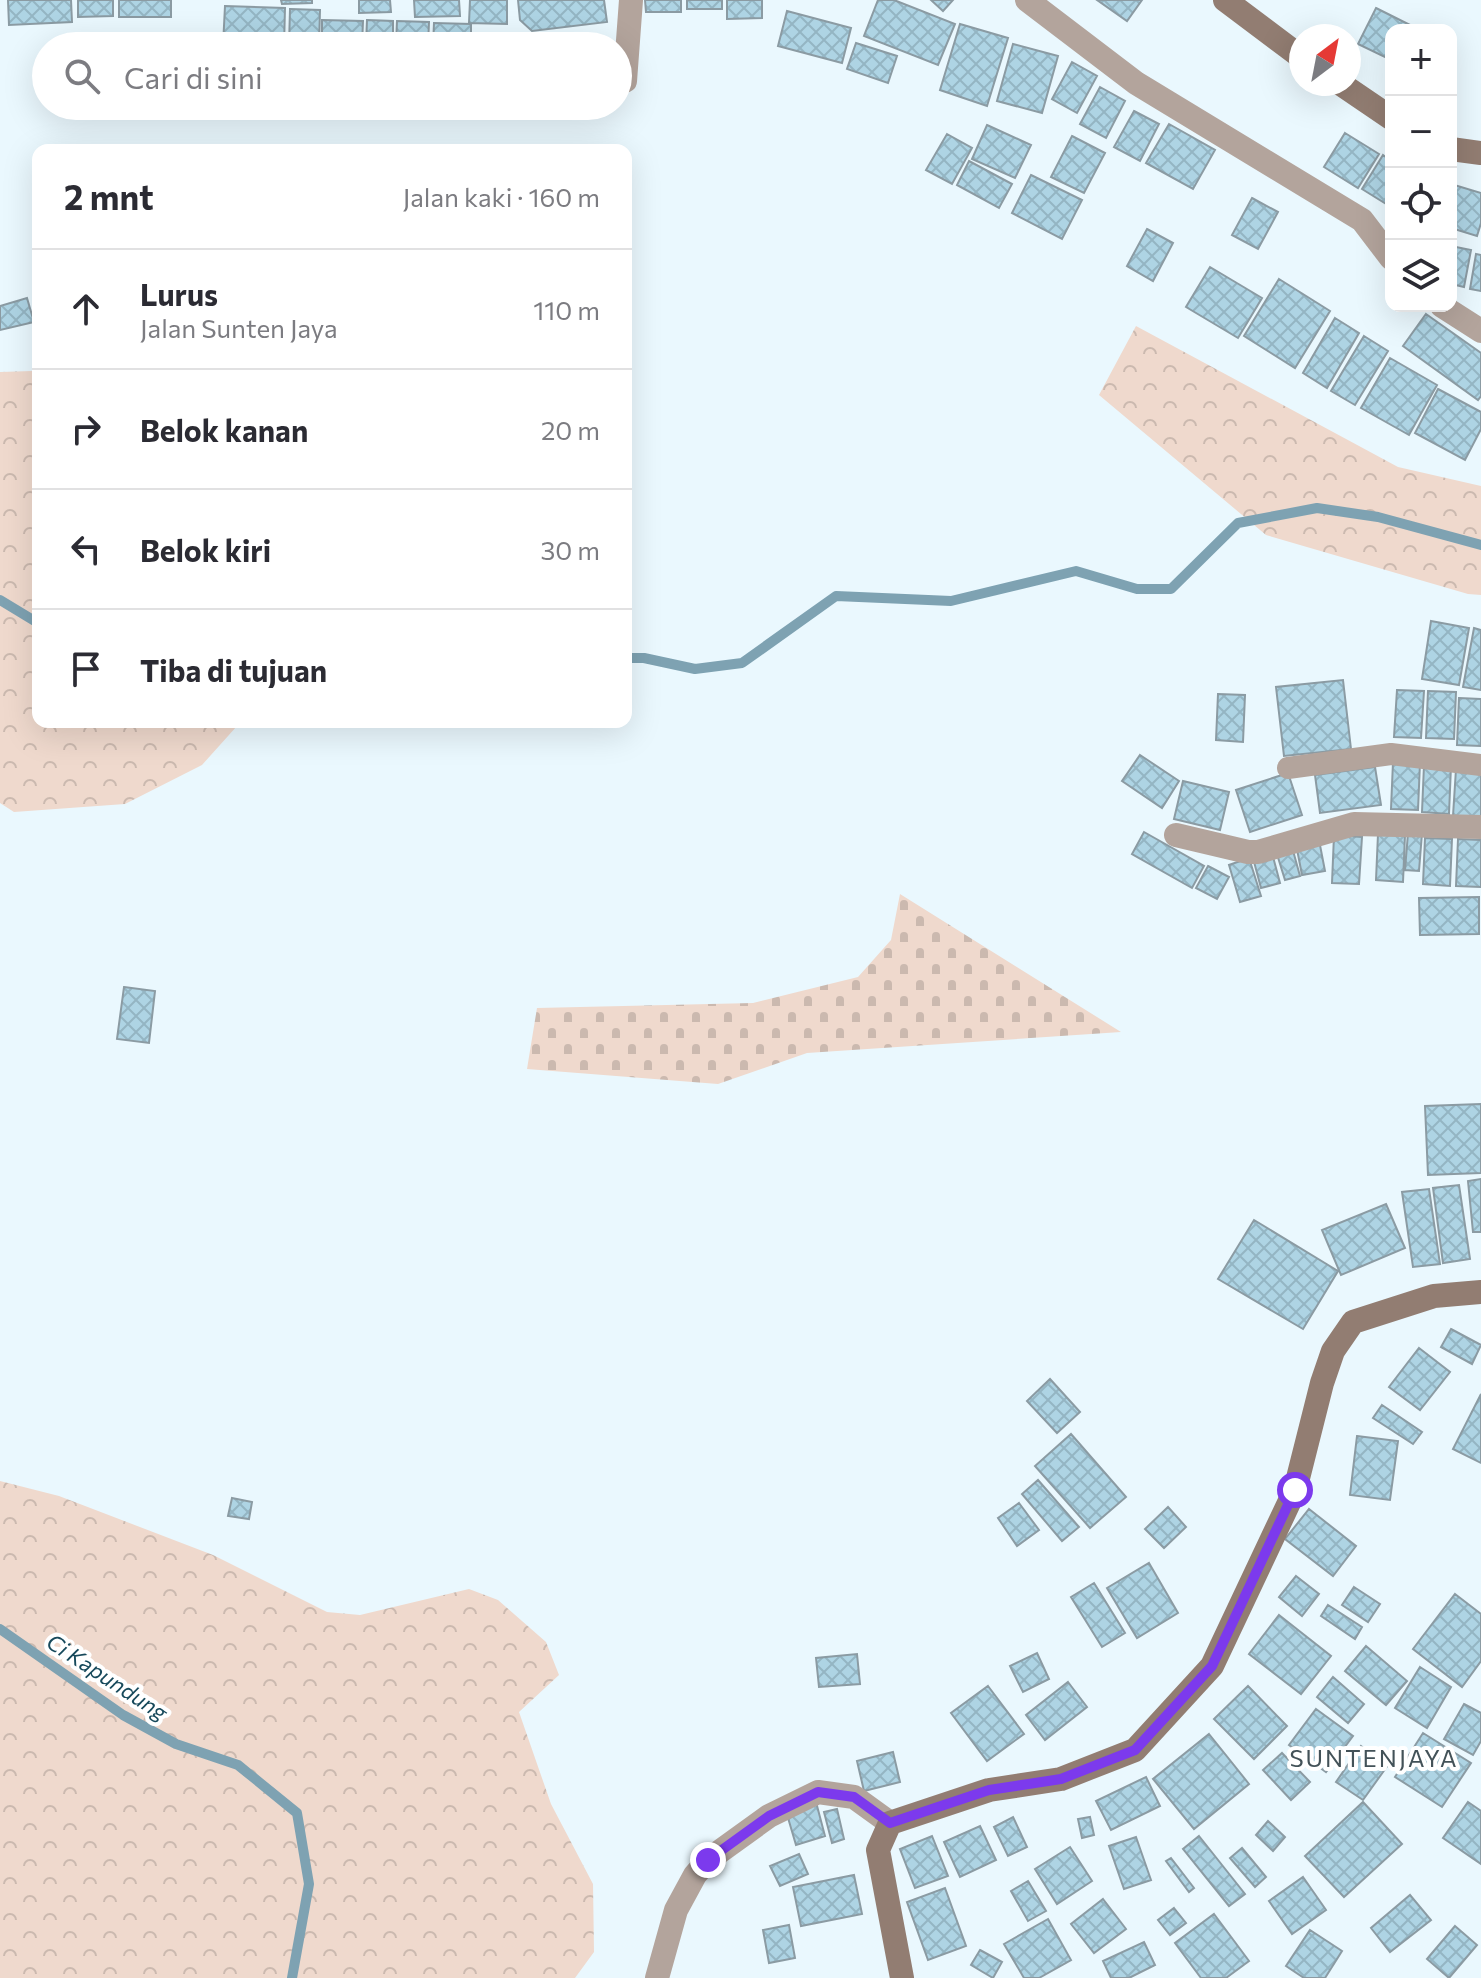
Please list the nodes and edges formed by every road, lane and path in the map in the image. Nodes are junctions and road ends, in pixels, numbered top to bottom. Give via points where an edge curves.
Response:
1 (631, 0) edge
2 (1027, 0) edge
3 (1225, 0) edge
4 (629, 32) edge
5 (1289, 48) edge
6 (1359, 96) edge
7 (1385, 114) edge
8 (1457, 150) edge
9 (1481, 153) edge
10 (1385, 250) edge
11 (1451, 312) edge
12 (1481, 331) edge
13 (1481, 765) edge
14 (1288, 768) dead end
15 (1481, 827) edge
16 (1176, 835) dead end
17 (1481, 1292) edge
18 (890, 1823) junction
19 (657, 1978) edge
20 (902, 1978) edge

1 - 4 street
2 - 10 street via 1136,83 1362,220
3 - 5 main road
6 - 7 main road
8 - 9 main road
11 - 12 street
13 - 14 street via 1391,754
15 - 16 street via 1354,824 1258,852
17 - 18 main road via 1434,1296 1353,1322 1325,1372 1295,1490 1212,1666 1135,1750 1061,1779 989,1790
18 - 19 street via 854,1797 818,1792 769,1816 695,1875 676,1910
18 - 20 main road via 878,1850

